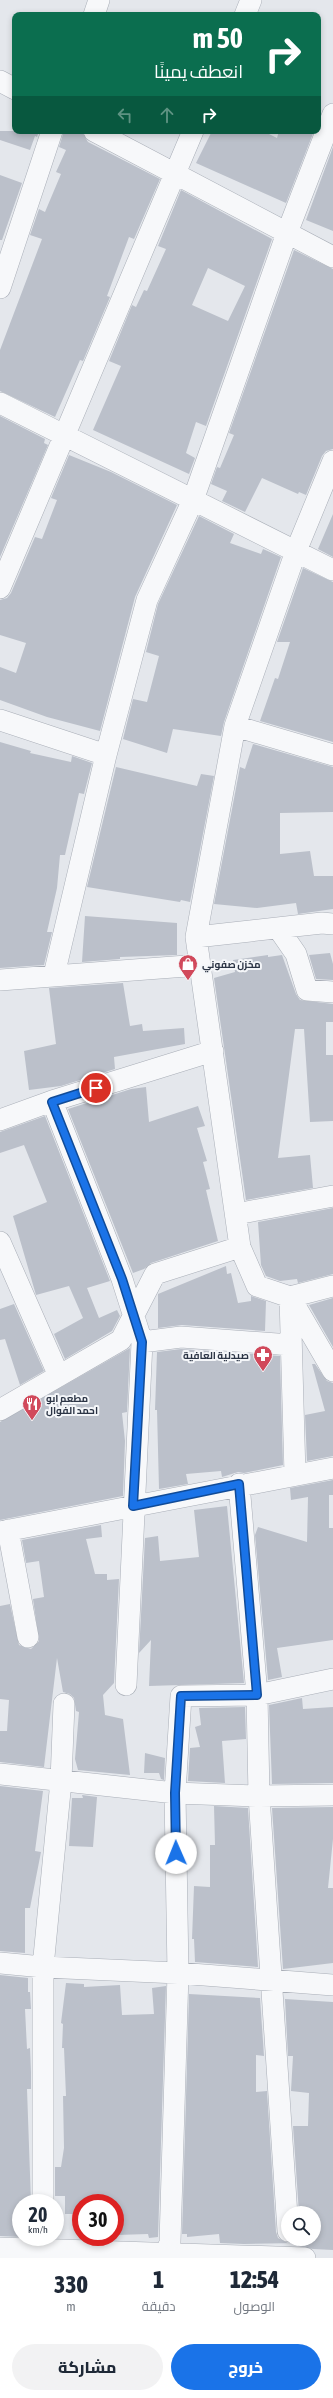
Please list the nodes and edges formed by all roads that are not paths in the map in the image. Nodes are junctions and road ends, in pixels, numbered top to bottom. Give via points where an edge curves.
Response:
1 (100, 0) edge
2 (251, 0) edge
3 (95, 12) edge
4 (245, 12) edge
5 (0, 81) edge
6 (12, 87) edge
7 (333, 114) edge
8 (51, 134) edge
9 (100, 134) edge
10 (192, 134) edge
11 (174, 173) junction
12 (287, 233) junction
13 (333, 257) edge
14 (0, 288) edge
15 (0, 403) edge
16 (64, 434) junction
17 (333, 461) edge
18 (193, 500) junction
19 (296, 551) junction
20 (333, 570) edge
21 (0, 588) edge
22 (0, 720) edge
23 (235, 726) junction
24 (106, 755) junction
25 (333, 755) edge
26 (333, 924) edge
27 (278, 928) junction
28 (196, 938) junction
29 (200, 965) junction
30 (54, 975) junction
31 (0, 980) edge
32 (333, 992) edge
33 (213, 1051) junction
34 (52, 1102) junction
35 (0, 1120) edge
36 (333, 1196) edge
37 (236, 1214) junction
38 (0, 1242) edge
39 (240, 1247) junction
40 (333, 1286) edge
41 (290, 1298) junction
42 (134, 1314) junction
43 (142, 1342) junction
44 (291, 1345) junction
45 (333, 1371) edge
46 (59, 1376) junction
47 (0, 1410) edge
48 (333, 1468) edge
49 (294, 1475) junction
50 (239, 1484) junction
51 (133, 1506) junction
52 (4, 1531) edge
53 (28, 1637) dead end
54 (333, 1679) edge
55 (126, 1685) dead end
56 (257, 1695) junction
57 (64, 1704) dead end
58 (0, 1774) edge
59 (61, 1781) junction
60 (175, 1793) junction
61 (333, 1795) edge
62 (259, 1796) junction
63 (0, 1963) edge
64 (43, 1967) junction
65 (178, 1973) junction
66 (273, 1981) junction
67 (333, 1985) edge
68 (43, 2194) edge
69 (286, 2206) edge
70 (289, 2246) edge
71 (0, 2248) edge
72 (43, 2248) edge
73 (165, 2255) edge
74 (270, 2257) edge
75 (305, 2258) edge

1 - 3 street
2 - 4 street
5 - 6 street
7 - 12 street
8 - 14 street
9 - 11 street
10 - 11 street
11 - 12 street
11 - 16 street
12 - 13 street
12 - 18 street
15 - 16 street
16 - 18 street
16 - 21 street
17 - 19 street
18 - 19 street
18 - 24 street via 147,600
19 - 20 street
19 - 23 street
22 - 24 street
23 - 25 street
23 - 28 street
24 - 30 street
26 - 27 street
27 - 28 street
27 - 32 street via 296,954 307,990
28 - 29 street
29 - 30 street
29 - 33 street
30 - 31 street
33 - 34 street
33 - 37 street
34 - 35 street
34 - 42 street
36 - 37 street
37 - 39 street
38 - 46 street
39 - 41 street via 257,1286
39 - 42 street via 155,1274
40 - 41 street
41 - 44 street
41 - 45 street
42 - 43 street
42 - 46 street via 121,1340
43 - 44 street via 181,1337
43 - 51 street
44 - 49 street
46 - 47 street
48 - 49 street
49 - 50 street
50 - 51 street
50 - 56 street
51 - 52 street
51 - 55 street
52 - 53 street
54 - 56 street
56 - 60 street via 181,1696
56 - 62 street
57 - 59 street
58 - 59 street
59 - 60 street
59 - 64 street
60 - 62 street
60 - 65 street
61 - 62 street
62 - 66 street
63 - 64 street
64 - 65 street
64 - 68 street
65 - 66 street
65 - 73 street via 170,2242
66 - 67 street
66 - 69 street
70 - 74 street via 289,2250
71 - 72 street
72 - 73 street
73 - 74 street
74 - 75 street

